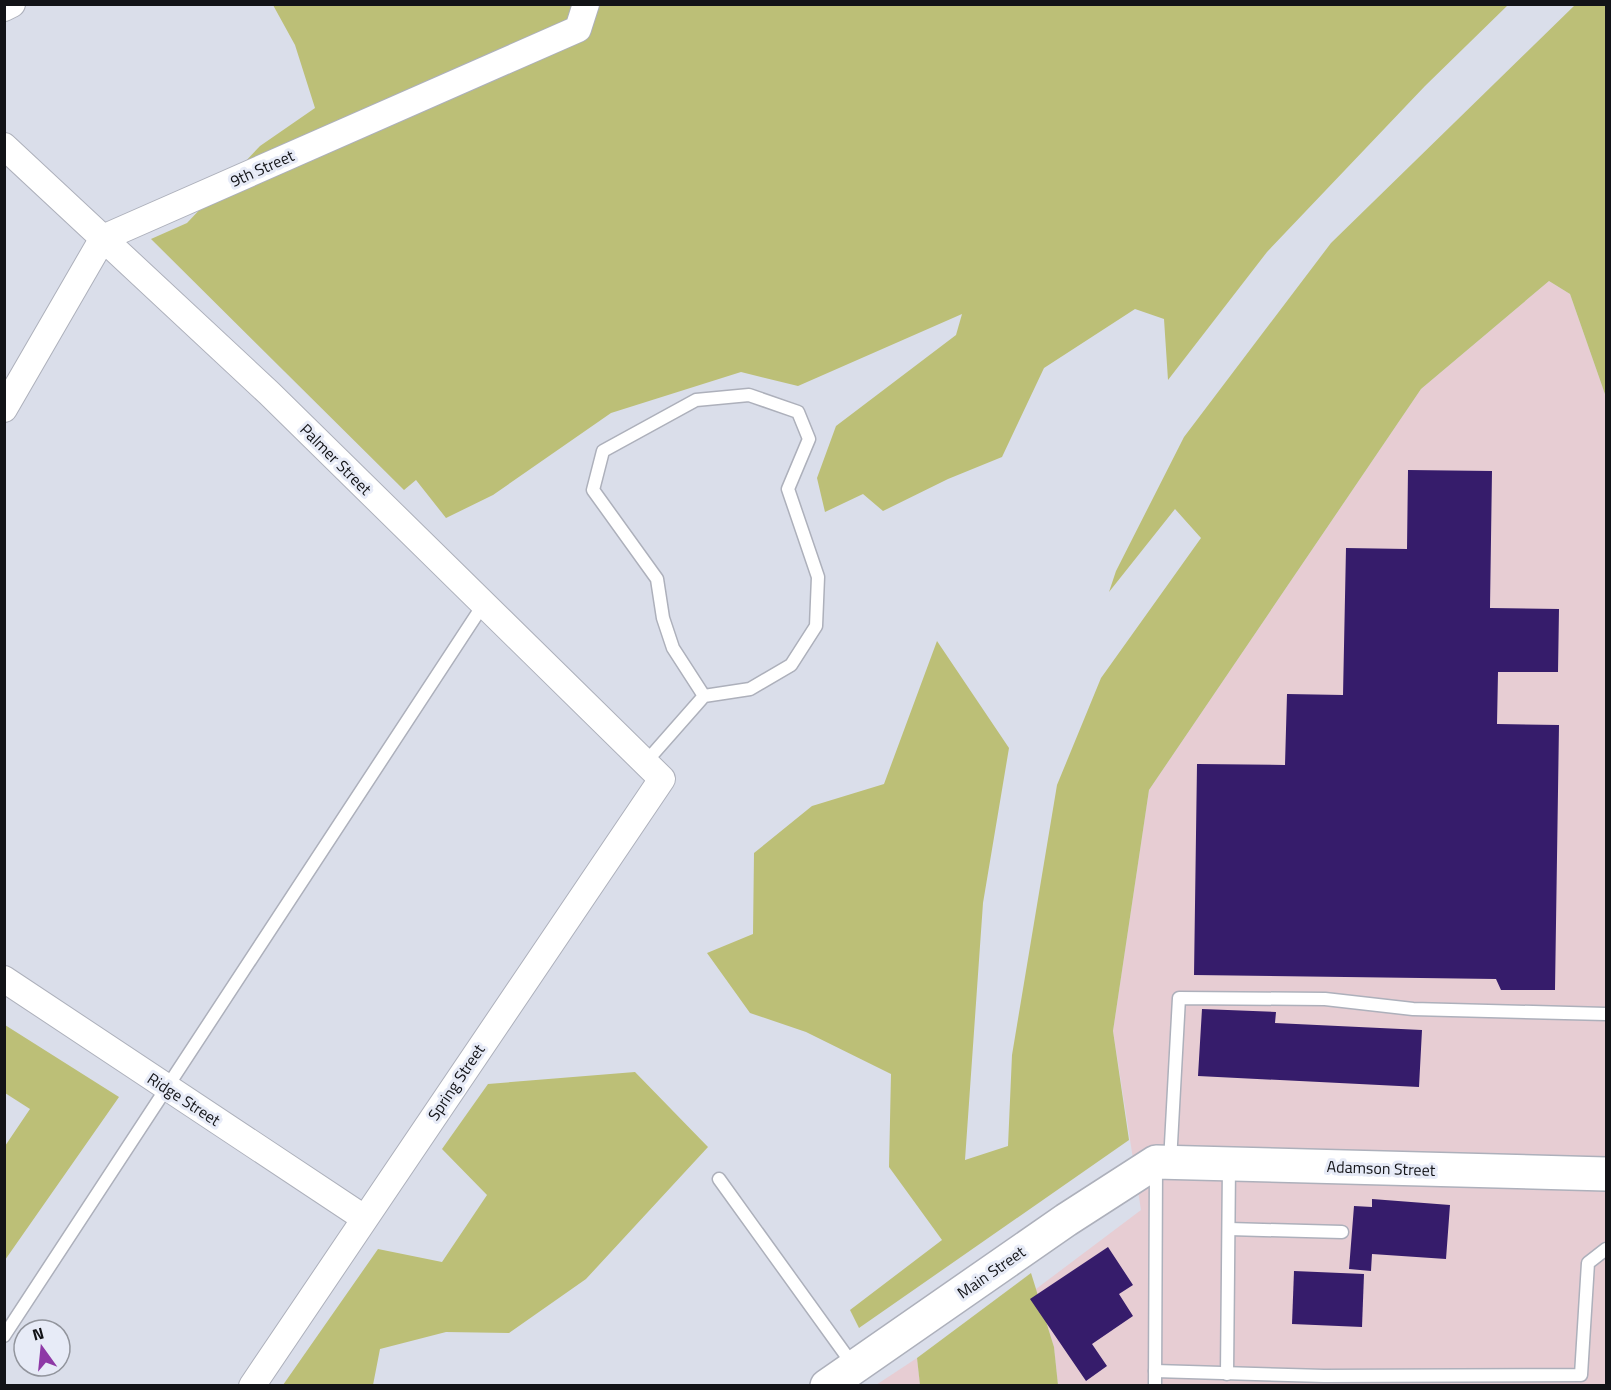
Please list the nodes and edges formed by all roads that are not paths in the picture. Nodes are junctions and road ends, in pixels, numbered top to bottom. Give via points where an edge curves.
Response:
1 (12, 4) edge
2 (586, 4) edge
3 (4, 8) edge
4 (4, 146) edge
5 (103, 238) junction
6 (4, 409) edge
7 (483, 605) junction
8 (704, 696) junction
9 (654, 771) junction
10 (4, 979) edge
11 (1606, 1014) edge
12 (165, 1088) junction
13 (1163, 1162) junction
14 (1229, 1164) junction
15 (1606, 1174) edge
16 (719, 1179) dead end
17 (364, 1218) junction
18 (1229, 1229) junction
19 (1342, 1232) dead end
20 (1606, 1250) edge
21 (4, 1336) edge
22 (854, 1366) junction
23 (1155, 1371) junction
24 (1227, 1374) junction
25 (252, 1386) edge
26 (827, 1386) edge
27 (1155, 1386) edge

1 - 3 street
2 - 5 street, 9th Street via 578,29
4 - 5 street, Palmer Street
5 - 6 street
5 - 7 street, Palmer Street via 269,393
7 - 9 street, Palmer Street
7 - 12 lane
8 - 8 lane via 750,688 791,665 816,626 818,577 788,489 809,439 798,412 749,395 696,400 603,451 593,490 657,579 673,648
8 - 9 lane
9 - 17 street, Spring Street
10 - 12 street, Ridge Street
11 - 13 lane via 1413,1009 1325,999 1179,998
12 - 17 street, Ridge Street
12 - 21 lane
13 - 14 street, Adamson Street
13 - 22 street, Main Street via 1066,1220
13 - 23 lane
14 - 15 street, Adamson Street
14 - 18 lane
16 - 22 lane
17 - 25 street, Spring Street
18 - 19 lane
18 - 24 lane
20 - 24 lane via 1588,1263 1581,1375
22 - 26 street, Main Street
23 - 24 lane
23 - 27 lane

